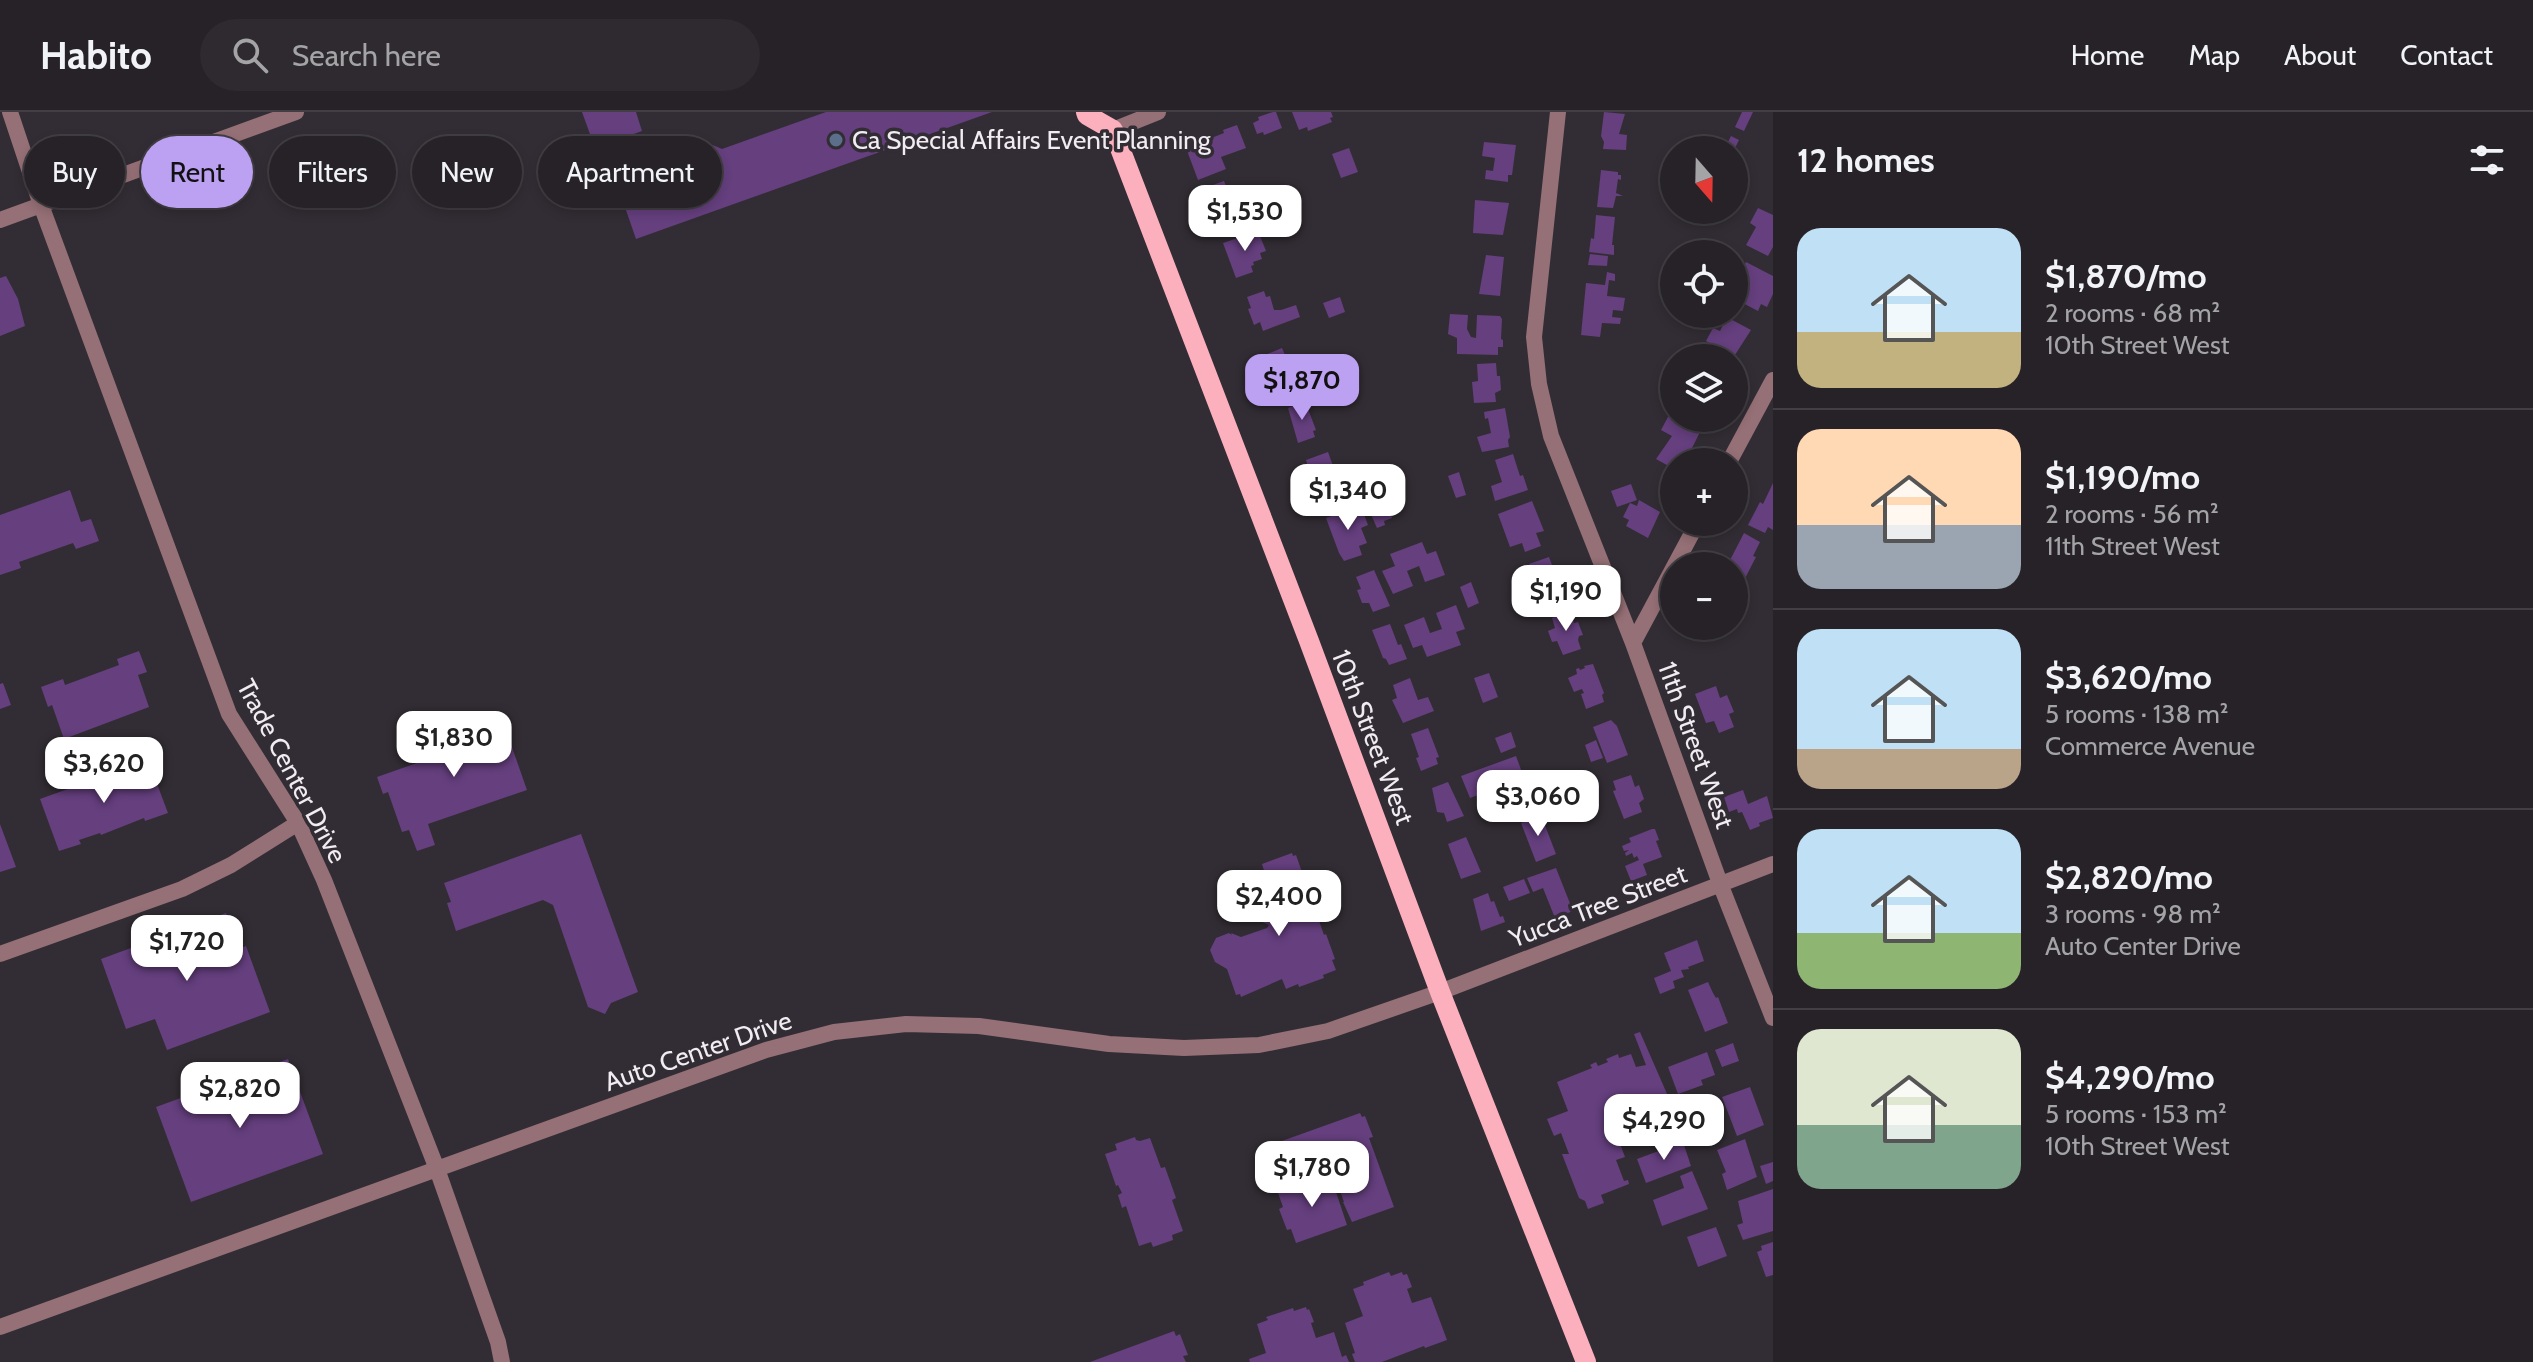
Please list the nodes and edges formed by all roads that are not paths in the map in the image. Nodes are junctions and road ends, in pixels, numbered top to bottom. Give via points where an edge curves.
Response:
1 (10, 112) edge
2 (296, 112) edge
3 (1086, 112) edge
4 (1158, 112) edge
5 (1558, 112) edge
6 (1116, 121) edge
7 (24, 154) edge
8 (125, 174) edge
9 (33, 208) edge
10 (42, 208) edge
11 (0, 220) edge
12 (1773, 380) edge
13 (1737, 448) edge
14 (1690, 536) edge
15 (1633, 643) junction
16 (298, 823) junction
17 (1773, 864) edge
18 (1721, 886) junction
19 (0, 954) edge
20 (1440, 992) junction
21 (1773, 1018) edge
22 (437, 1169) junction
23 (0, 1327) edge
24 (502, 1362) edge
25 (1586, 1362) edge

1 - 7 street, Trade Center Drive
2 - 8 street
3 - 6 main road
4 - 6 street
5 - 15 street, 11th Street West via 1534,337 1539,384 1551,436
6 - 20 main road, 10th Street West
9 - 11 street
10 - 16 street, Trade Center Drive via 229,714
12 - 13 street
14 - 15 street
15 - 18 street, 11th Street West
16 - 19 street via 182,889
16 - 22 street, Trade Center Drive
17 - 18 street, Yucca Tree Street
18 - 20 street, Yucca Tree Street
18 - 21 street, 11th Street West
20 - 22 street, Auto Center Drive via 1328,1031 1259,1045 1109,1044 964,1025 906,1024 834,1032 766,1050
20 - 25 main road, 10th Street West
22 - 23 street, Auto Center Drive
22 - 24 street, Trade Center Drive

